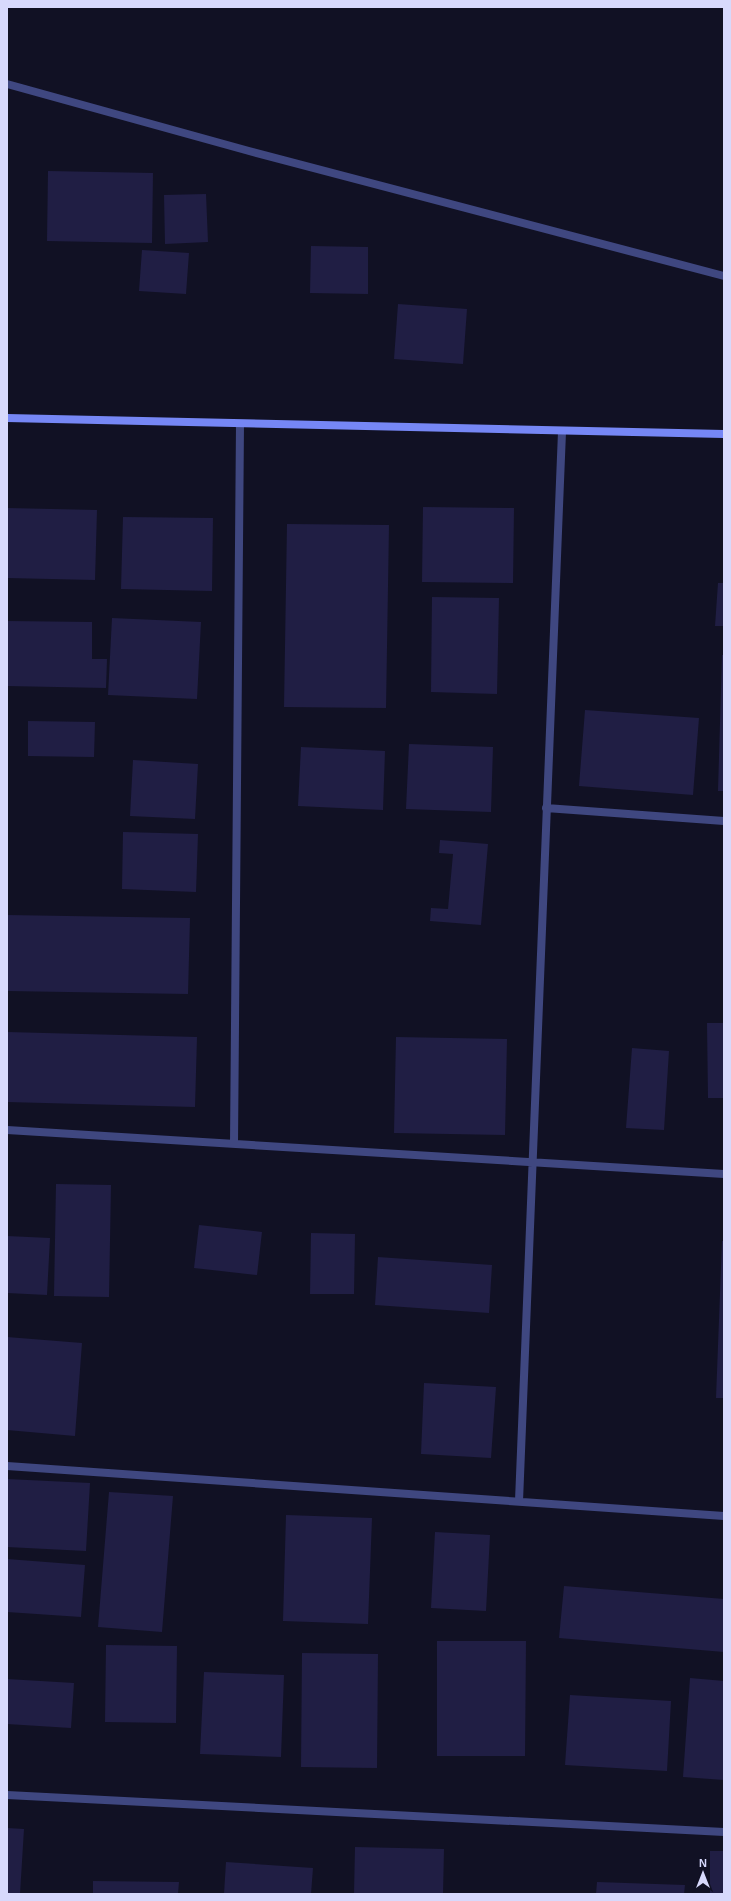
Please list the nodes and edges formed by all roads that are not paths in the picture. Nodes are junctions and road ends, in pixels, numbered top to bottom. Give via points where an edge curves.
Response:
1 (7, 84) edge
2 (724, 276) edge
3 (7, 418) edge
4 (240, 424) junction
5 (562, 432) junction
6 (724, 434) edge
7 (546, 808) junction
8 (724, 821) edge
9 (7, 1130) edge
10 (234, 1144) junction
11 (532, 1162) junction
12 (724, 1174) edge
13 (7, 1466) edge
14 (518, 1501) junction
15 (724, 1516) edge
16 (7, 1795) edge
17 (724, 1832) edge

1 - 2 street via 249,151
3 - 4 street
4 - 5 street
4 - 10 street
5 - 6 street
5 - 7 street
7 - 8 street
7 - 11 street
9 - 10 street
10 - 11 street
11 - 12 street
11 - 14 street
13 - 14 street
14 - 15 street
16 - 17 street

